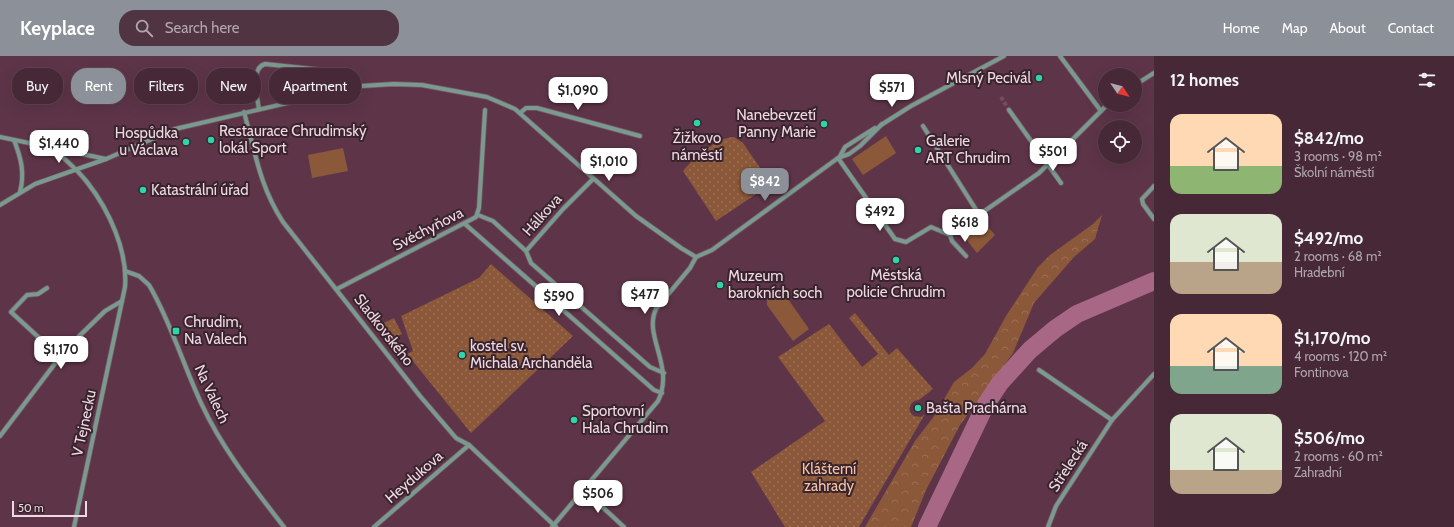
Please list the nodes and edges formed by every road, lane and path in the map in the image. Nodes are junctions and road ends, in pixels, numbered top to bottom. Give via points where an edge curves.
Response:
1 (1004, 56) edge
2 (1060, 56) edge
3 (303, 68) edge
4 (1154, 73) edge
5 (1142, 81) edge
6 (361, 86) edge
7 (281, 104) edge
8 (1098, 106) edge
9 (259, 109) junction
10 (486, 110) dead end
11 (1009, 110) tunnel mouth
12 (244, 112) junction
13 (1101, 112) edge
14 (520, 113) junction
15 (882, 124) junction
16 (923, 126) dead end
17 (640, 136) dead end
18 (0, 137) edge
19 (14, 140) junction
20 (52, 147) junction
21 (838, 158) junction
22 (106, 159) junction
23 (1048, 165) junction
24 (76, 170) junction
25 (593, 179) junction
26 (1061, 183) dead end
27 (1154, 186) edge
28 (20, 192) junction
29 (0, 205) edge
30 (478, 215) junction
31 (980, 216) junction
32 (1154, 219) edge
33 (465, 224) junction
34 (950, 235) junction
35 (526, 251) junction
36 (966, 256) dead end
37 (696, 257) junction
38 (125, 271) junction
39 (46, 288) dead end
40 (337, 289) junction
41 (122, 301) junction
42 (60, 357) junction
43 (1039, 370) dead end
44 (664, 372) junction
45 (1154, 374) edge
46 (662, 393) junction
47 (1112, 420) junction
48 (0, 436) edge
49 (468, 445) junction
50 (583, 489) junction
51 (554, 526) edge
52 (74, 527) edge
53 (284, 527) edge
54 (374, 527) edge
55 (624, 527) edge
56 (1048, 527) edge

1 - 15 street
2 - 8 street
3 - 9 street via 261,65 256,76
4 - 5 street
6 - 14 street via 394,84 436,87 487,97
7 - 9 street
9 - 12 street
10 - 30 street, Svěchyňova
11 - 23 street
12 - 22 street via 175,129
12 - 40 street, Sladkovského via 261,180 269,200 282,222
13 - 23 street
14 - 17 street via 526,108 537,108
14 - 25 street
15 - 21 street via 860,146
15 - 21 street via 845,147
16 - 31 street
18 - 19 street
19 - 20 street
19 - 28 street via 23,167
20 - 22 street
20 - 24 street, V Tejnecku
21 - 34 street via 895,239 906,242 930,227
21 - 37 street via 712,250
22 - 24 street
23 - 26 street
23 - 31 street
24 - 28 street
24 - 38 street, V Tejnecku via 93,190 107,214 120,246
25 - 35 street, Hálkova
25 - 37 street via 646,224
27 - 32 street via 1142,199
28 - 29 street
30 - 33 street, Svěchyňova
30 - 35 street via 493,221
31 - 34 street
33 - 40 street, Svěchyňova
33 - 46 street via 654,390
34 - 36 street via 952,241
35 - 44 street via 531,263 650,368
37 - 44 street via 653,315
38 - 41 street, V Tejnecku
38 - 53 street, Na Valech via 139,276 149,285 202,406 217,434 241,471
39 - 42 street via 38,294 27,295 11,312
40 - 49 street, Sladkovského via 420,396 456,438
41 - 42 street via 105,311
41 - 52 street, V Tejnecku
42 - 48 street
43 - 47 street
44 - 46 street
45 - 47 street, Střelecká
46 - 50 street via 652,410
47 - 56 street, Střelecká via 1056,506
49 - 51 street, Sladkovského
49 - 54 street, Heydukova
50 - 51 street
50 - 55 street

